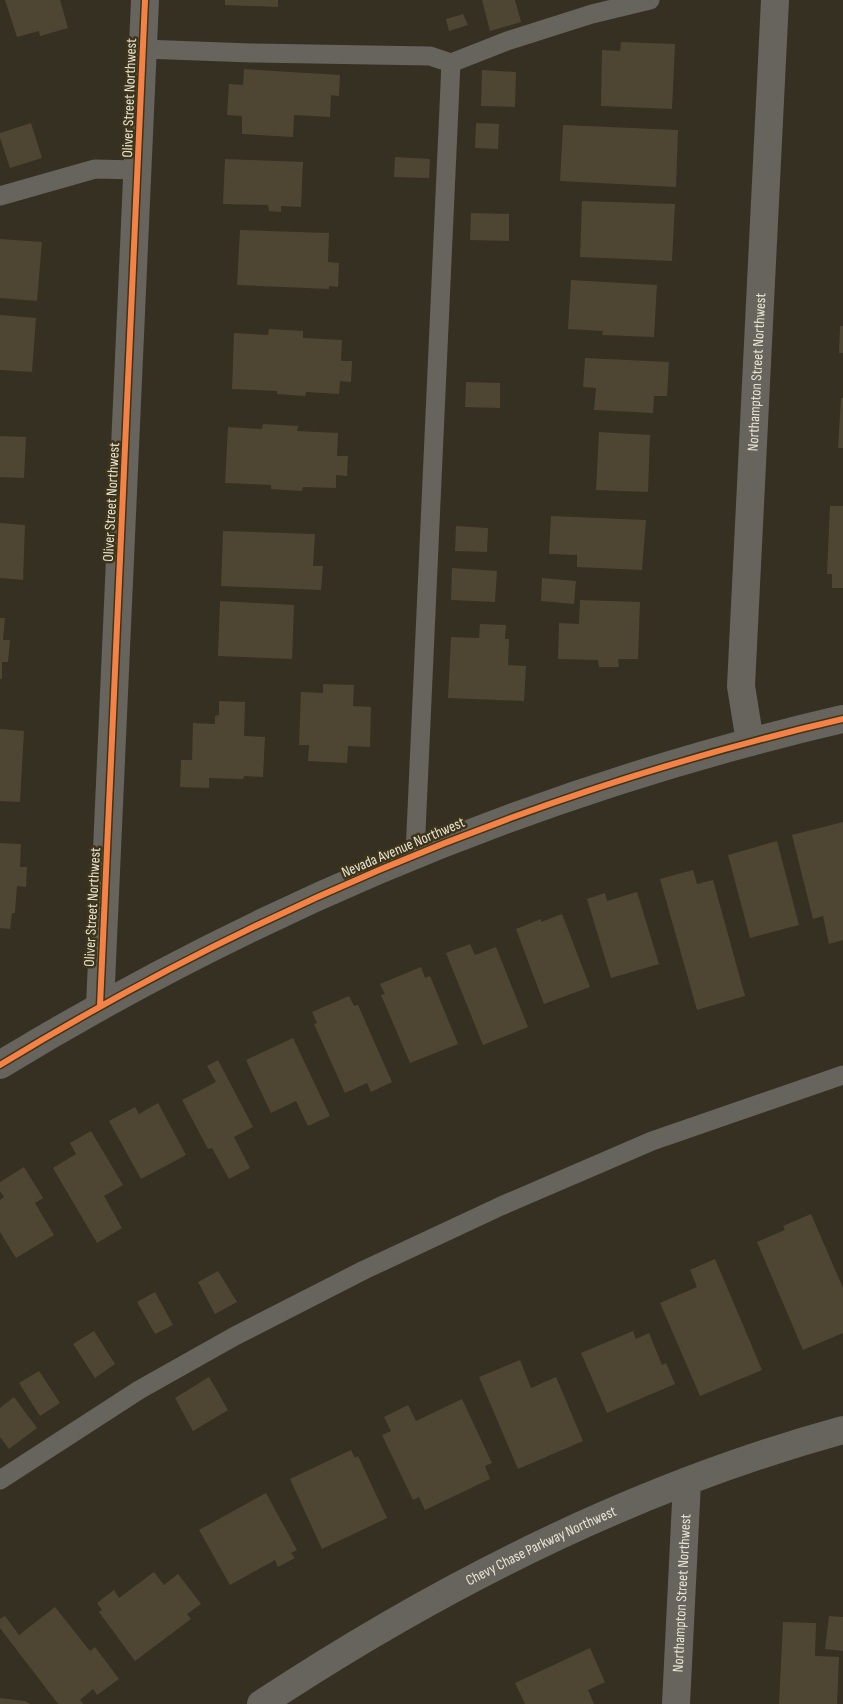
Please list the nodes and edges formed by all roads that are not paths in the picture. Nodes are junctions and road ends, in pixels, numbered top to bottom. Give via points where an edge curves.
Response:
1 (145, 0) edge
2 (650, 0) edge
3 (775, 0) edge
4 (143, 49) junction
5 (450, 63) junction
6 (138, 170) junction
7 (0, 196) edge
8 (843, 719) edge
9 (750, 742) junction
10 (415, 854) junction
11 (100, 1006) junction
12 (0, 1065) edge
13 (843, 1074) edge
14 (843, 1430) edge
15 (0, 1480) edge
16 (687, 1482) junction
17 (261, 1704) edge
18 (676, 1704) edge

1 - 4 street, Oliver Street Northwest
2 - 5 lane via 592,14
3 - 9 street, Northampton Street Northwest via 741,686
4 - 5 lane via 430,56
4 - 6 street, Oliver Street Northwest
5 - 10 lane
6 - 7 lane via 95,169
6 - 11 street, Oliver Street Northwest
8 - 9 street, Nevada Avenue Northwest
9 - 10 street, Nevada Avenue Northwest via 565,798
10 - 11 street, Nevada Avenue Northwest via 230,938
11 - 12 street, Nevada Avenue Northwest
13 - 15 lane via 652,1141 364,1270 139,1390
14 - 16 street, Chevy Chase Parkway Northwest
16 - 17 street, Chevy Chase Parkway Northwest via 616,1510 491,1567 371,1634
16 - 18 street, Northampton Street Northwest

